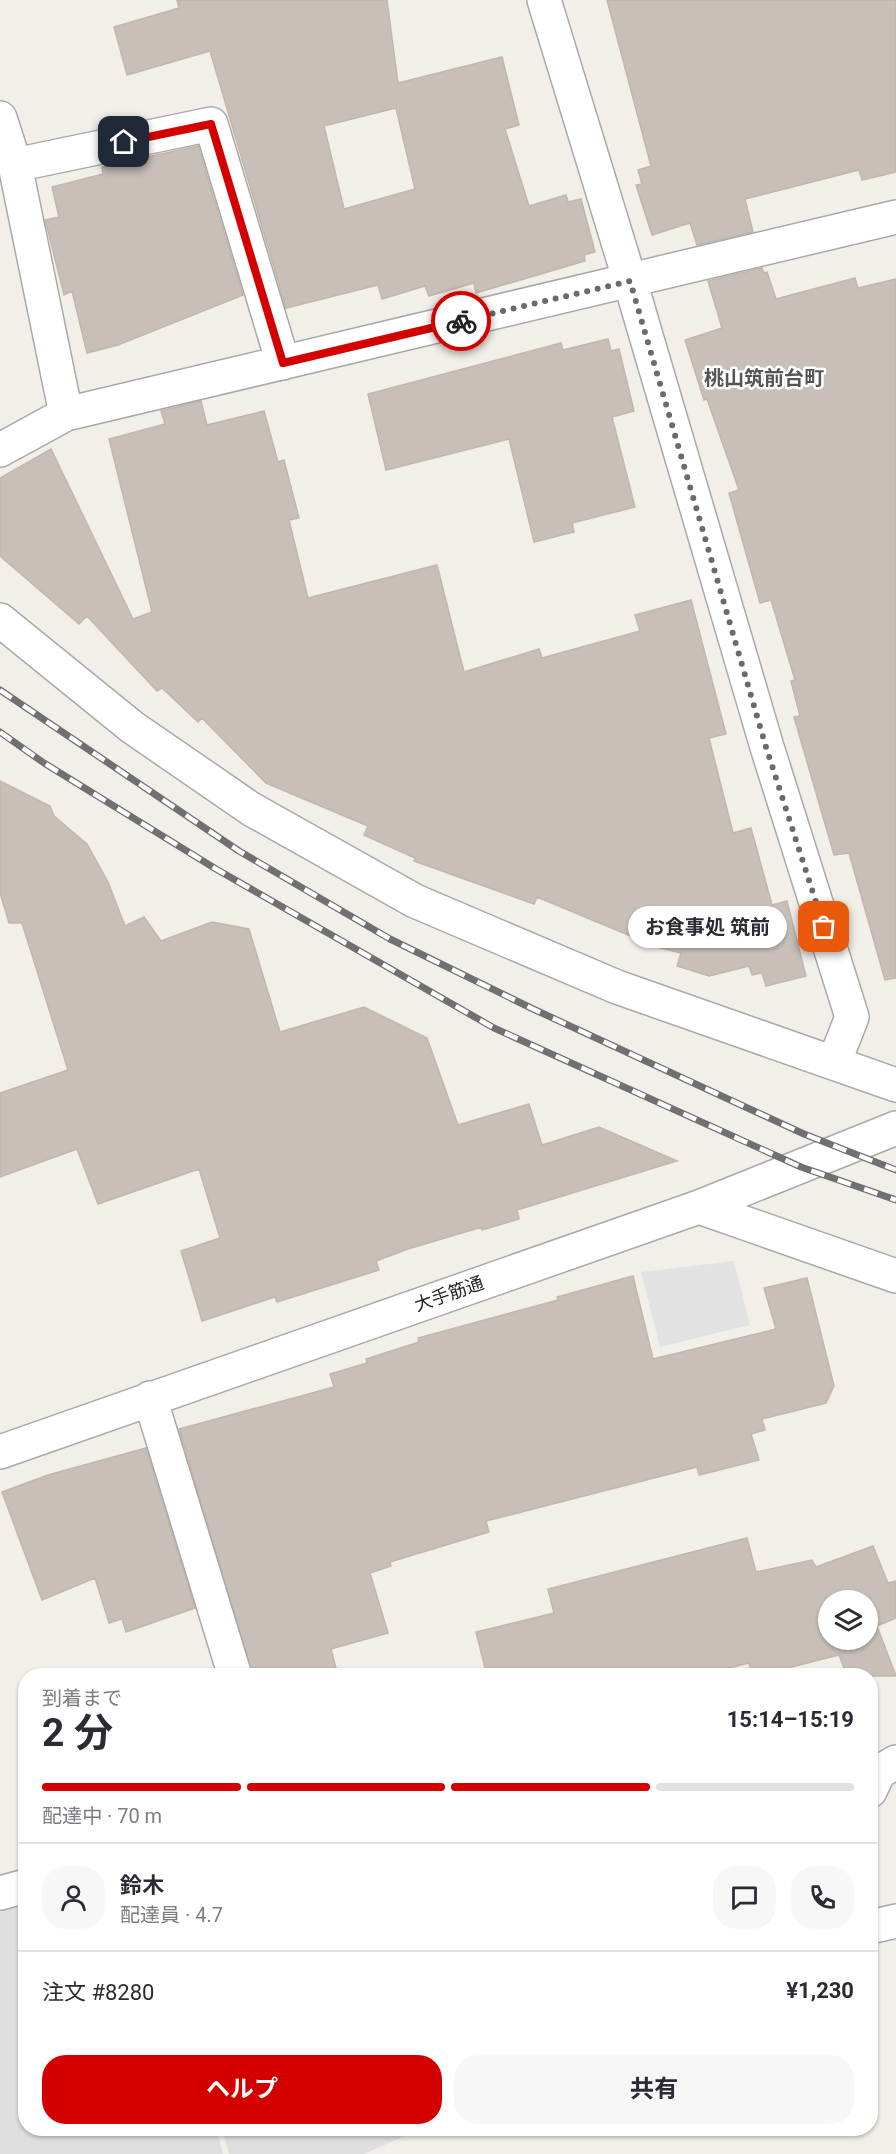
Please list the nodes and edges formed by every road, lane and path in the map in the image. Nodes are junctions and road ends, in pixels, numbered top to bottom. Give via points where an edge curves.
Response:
1 (544, 0) edge
2 (0, 118) edge
3 (15, 165) junction
4 (896, 217) edge
5 (630, 281) junction
6 (283, 363) junction
7 (66, 414) junction
8 (0, 450) edge
9 (0, 620) edge
10 (834, 1063) junction
11 (896, 1085) edge
12 (896, 1128) edge
13 (699, 1207) junction
14 (896, 1276) edge
15 (150, 1398) junction
16 (0, 1452) edge
17 (233, 1668) edge
18 (896, 1762) edge
19 (878, 1774) edge
20 (18, 1888) edge
21 (0, 1893) edge
22 (896, 1921) edge
23 (878, 1925) edge

1 - 5 street
2 - 3 street
3 - 6 street via 211,124
3 - 7 street
4 - 5 street
5 - 6 street
5 - 10 street via 766,747 852,1017
6 - 7 street
7 - 8 street
9 - 10 street via 132,727 251,809 415,901 617,987
10 - 11 street
12 - 13 street, 大手筋通
13 - 14 street
13 - 15 street, 大手筋通
15 - 16 street, 大手筋通
15 - 17 street
18 - 19 street
20 - 21 street
22 - 23 street

